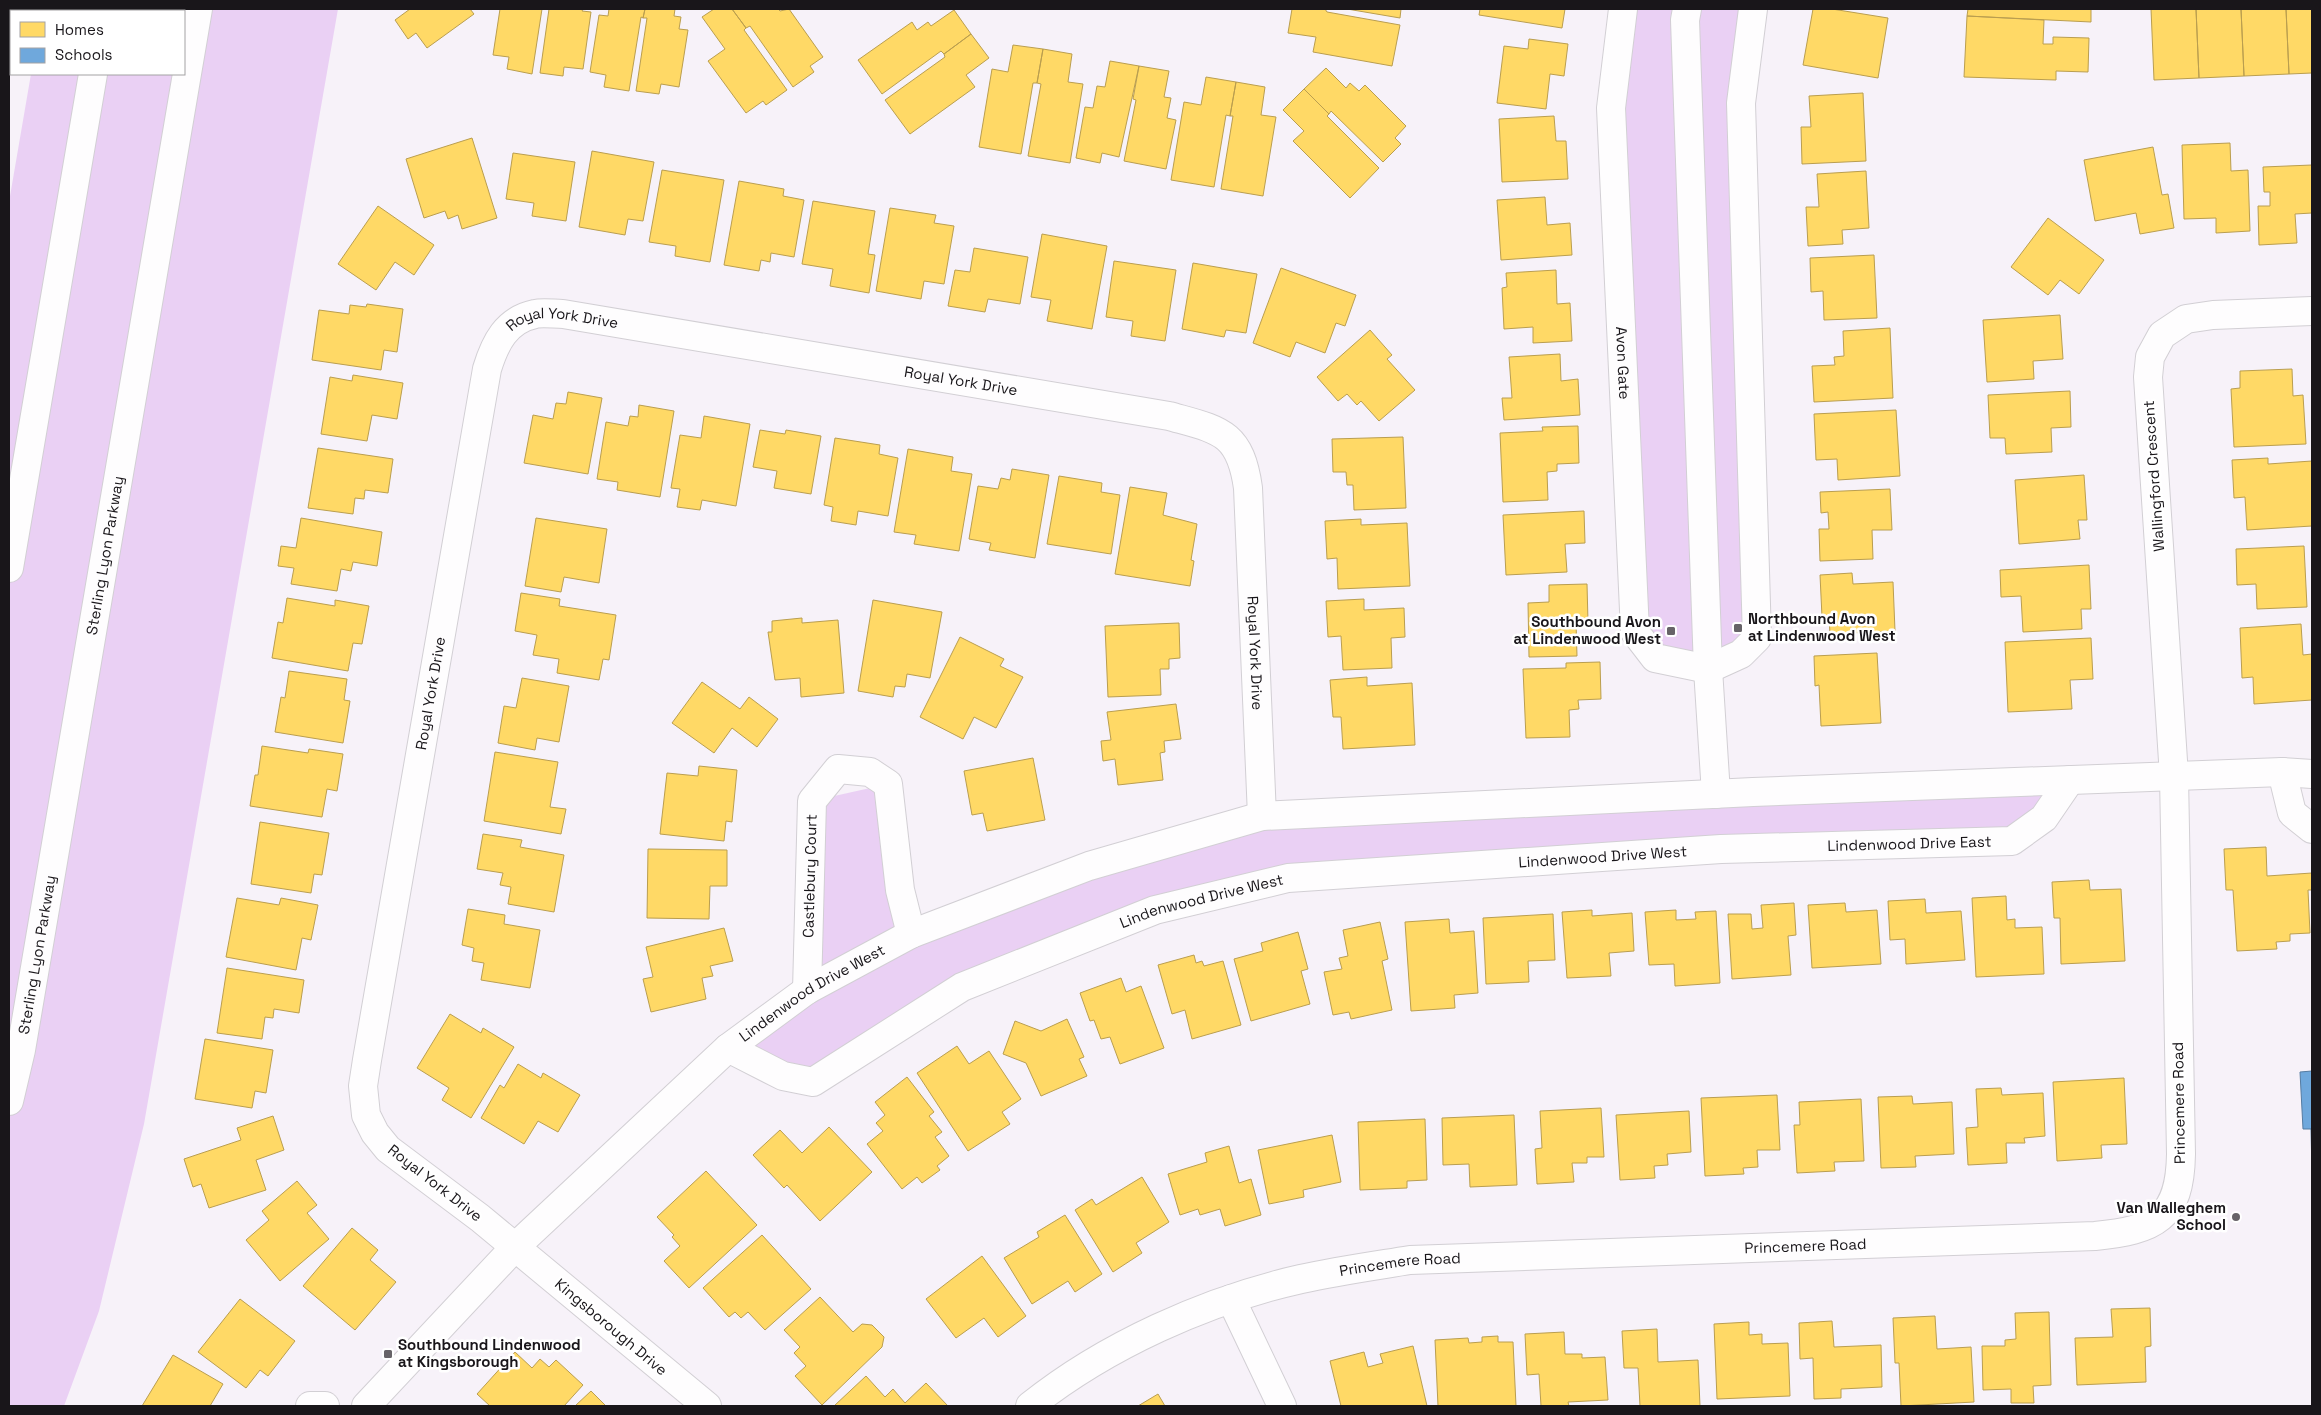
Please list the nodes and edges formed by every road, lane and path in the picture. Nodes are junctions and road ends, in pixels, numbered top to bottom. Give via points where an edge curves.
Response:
1 (198, 9) edge
2 (1623, 9) edge
3 (1687, 9) edge
4 (1753, 9) edge
5 (93, 75) edge
6 (2312, 311) edge
7 (9, 568) edge
8 (1708, 669) junction
9 (2282, 772) junction
10 (2312, 774) edge
11 (2174, 776) junction
12 (2070, 780) junction
13 (1716, 794) junction
14 (1262, 816) junction
15 (2312, 829) edge
16 (1721, 849) joint
17 (911, 934) junction
18 (807, 990) junction
19 (728, 1048) junction
20 (9, 1101) edge
21 (515, 1247) junction
22 (1231, 1299) junction
23 (310, 1406) edge
24 (325, 1406) edge
25 (366, 1406) edge
26 (707, 1406) edge
27 (1030, 1406) edge
28 (1282, 1406) edge

1 - 20 street, Sterling Lyon Parkway via 21,1050
2 - 8 street, Avon Gate via 1611,108 1635,632 1655,658
3 - 8 street
4 - 8 street via 1741,103 1757,638 1741,654
5 - 7 street
6 - 11 street, Wallingford Crescent via 2213,315 2186,320 2162,335 2150,357 2148,377
8 - 13 street
9 - 10 street
9 - 11 street
9 - 15 street via 2292,813
11 - 12 street
11 - 22 street, Princemere Road via 2181,1179 2168,1210 2150,1225 2126,1233 2095,1236 1410,1260 1308,1278
12 - 13 street
12 - 16 street, Lindenwood Drive East via 2044,818 2012,841
13 - 14 street, Lindenwood Drive West
14 - 17 street, Lindenwood Drive West via 1089,866
14 - 21 street, Royal York Drive via 1248,488 1244,463 1232,443 1215,429 1169,416 562,314 535,314 510,325 494,345 487,370 363,1086 366,1115 388,1149
16 - 19 street, Lindenwood Drive West via 1288,878 1155,910 962,987 813,1082 782,1076
17 - 18 street, Lindenwood Drive West
17 - 18 street, Castlebury Court via 900,890 888,784 870,772 838,769 812,801
18 - 19 street, Lindenwood Drive West
19 - 21 street, Lindenwood Drive West
21 - 25 street, Lindenwood Drive West
21 - 26 street, Kingsborough Drive
22 - 27 street, Princemere Road via 1148,1333 1096,1362
22 - 28 street
23 - 24 street

